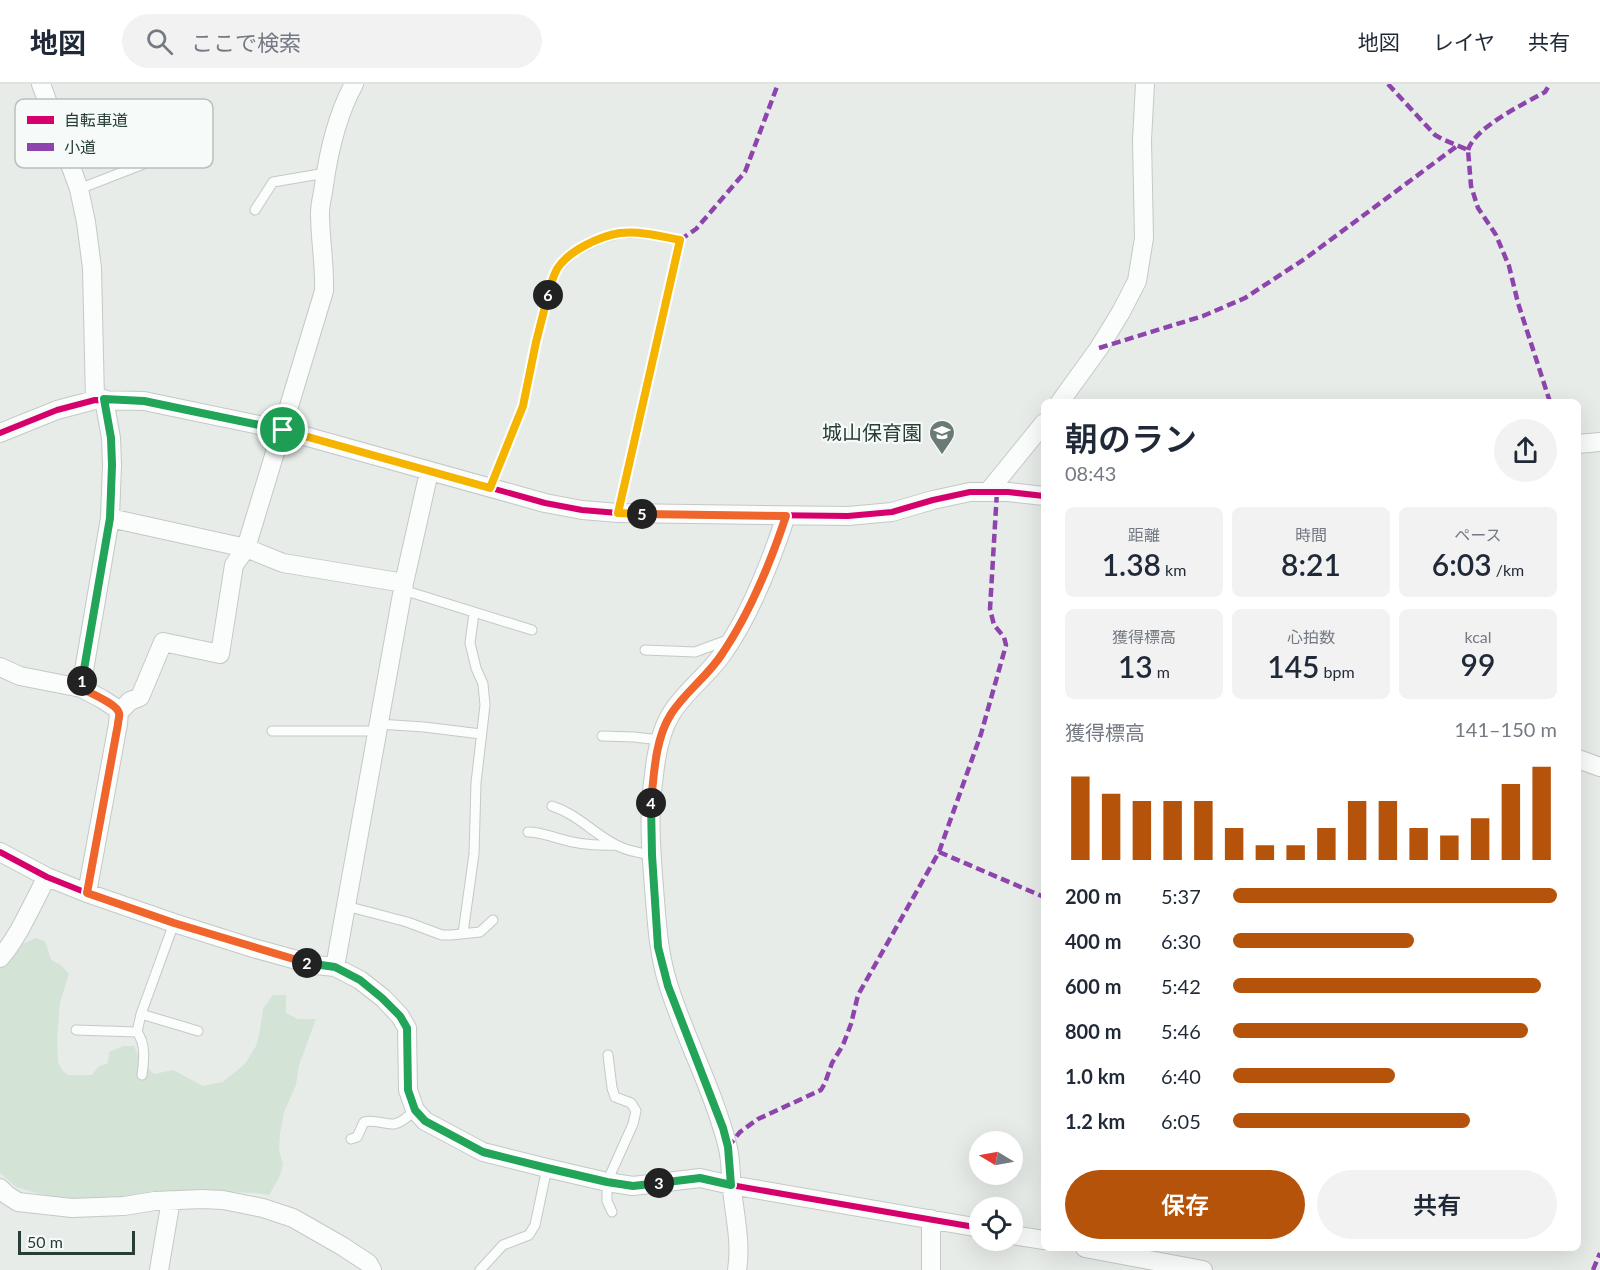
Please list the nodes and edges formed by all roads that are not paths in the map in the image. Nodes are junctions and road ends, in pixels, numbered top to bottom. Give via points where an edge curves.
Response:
1 (41, 84) edge
2 (354, 84) edge
3 (1145, 84) edge
4 (46, 99) edge
5 (71, 168) edge
6 (133, 168) edge
7 (326, 173) junction
8 (79, 189) junction
9 (255, 210) dead end
10 (1062, 399) edge
11 (99, 400) junction
12 (1041, 427) edge
13 (283, 430) junction
14 (0, 433) edge
15 (1600, 442) edge
16 (1581, 444) edge
17 (429, 472) junction
18 (490, 488) junction
19 (988, 492) junction
20 (1041, 496) edge
21 (618, 513) junction
22 (786, 516) junction
23 (110, 518) junction
24 (246, 548) junction
25 (403, 587) junction
26 (474, 613) junction
27 (532, 630) dead end
28 (732, 639) junction
29 (645, 650) dead end
30 (0, 667) edge
31 (81, 688) junction
32 (119, 712) junction
33 (378, 728) junction
34 (272, 731) dead end
35 (481, 734) junction
36 (602, 736) dead end
37 (660, 740) junction
38 (1581, 760) edge
39 (1600, 767) edge
40 (552, 806) dead end
41 (528, 832) dead end
42 (615, 845) junction
43 (0, 852) edge
44 (652, 855) junction
45 (46, 877) junction
46 (87, 893) junction
47 (346, 906) junction
48 (493, 920) dead end
49 (174, 923) junction
50 (463, 933) junction
51 (0, 958) edge
52 (335, 967) junction
53 (141, 1014) junction
54 (76, 1030) dead end
55 (198, 1031) dead end
56 (137, 1032) junction
57 (608, 1055) dead end
58 (142, 1075) dead end
59 (415, 1110) junction
60 (351, 1139) dead end
61 (547, 1168) junction
62 (607, 1182) junction
63 (731, 1185) junction
64 (0, 1188) edge
65 (171, 1200) junction
66 (612, 1212) dead end
67 (931, 1220) junction
68 (969, 1226) edge
69 (1023, 1236) edge
70 (1041, 1239) edge
71 (1101, 1251) edge
72 (159, 1270) edge
73 (372, 1270) edge
74 (480, 1270) edge
75 (737, 1270) edge
76 (931, 1270) edge
77 (1203, 1270) edge

1 - 4 street
2 - 7 street via 343,104
3 - 10 street via 1144,238 1137,280 1099,348
5 - 8 street
6 - 8 lane
7 - 9 lane via 273,182
7 - 13 street via 320,212 324,291
8 - 11 street via 92,268
11 - 13 street via 144,401
11 - 14 street via 57,410
11 - 23 street via 111,438
12 - 19 street
13 - 17 street
13 - 24 street
15 - 16 street
17 - 18 street
17 - 25 street
18 - 21 street via 545,503
18 - 21 lane via 523,406 536,342 558,268 572,253 600,239 621,233 651,234 680,240
19 - 20 street
19 - 22 street via 970,492 892,512
21 - 22 street
22 - 28 street via 770,560
23 - 24 street
23 - 31 street
24 - 25 street via 283,563
24 - 32 street via 234,565 220,654 163,642 140,697
25 - 26 lane
25 - 33 street
26 - 27 lane
26 - 35 lane via 470,643 483,684
28 - 29 lane via 695,652
28 - 37 street via 670,715
30 - 31 street via 20,676
31 - 32 street
32 - 46 street
33 - 34 lane
33 - 35 lane via 424,727
33 - 47 street
35 - 50 lane via 474,855
36 - 37 lane
37 - 44 street via 650,812
38 - 39 street
40 - 42 lane via 566,810
41 - 42 lane via 598,846
42 - 44 lane
43 - 45 street
44 - 63 street via 658,947 668,986 723,1128
45 - 46 street
45 - 51 street
46 - 49 street
47 - 50 lane via 441,934
47 - 52 street
48 - 50 lane via 480,932
49 - 52 street via 315,965
49 - 53 lane
52 - 59 street via 375,992 407,1028 408,1090
53 - 55 lane
53 - 56 lane
54 - 56 lane
56 - 58 lane via 142,1038 144,1055
57 - 62 lane via 615,1097 631,1103 636,1111
59 - 60 lane via 394,1124 364,1122 357,1137
59 - 61 street via 425,1121 483,1152
61 - 62 street
61 - 74 lane via 535,1225 529,1235 503,1245
62 - 63 street via 633,1186 700,1178
62 - 66 lane via 607,1201
63 - 67 street
63 - 75 street via 737,1225
64 - 65 street via 18,1202 72,1208
65 - 72 street
65 - 73 street via 224,1200 276,1212 342,1246
67 - 68 street
67 - 76 street
69 - 70 street
71 - 77 street

